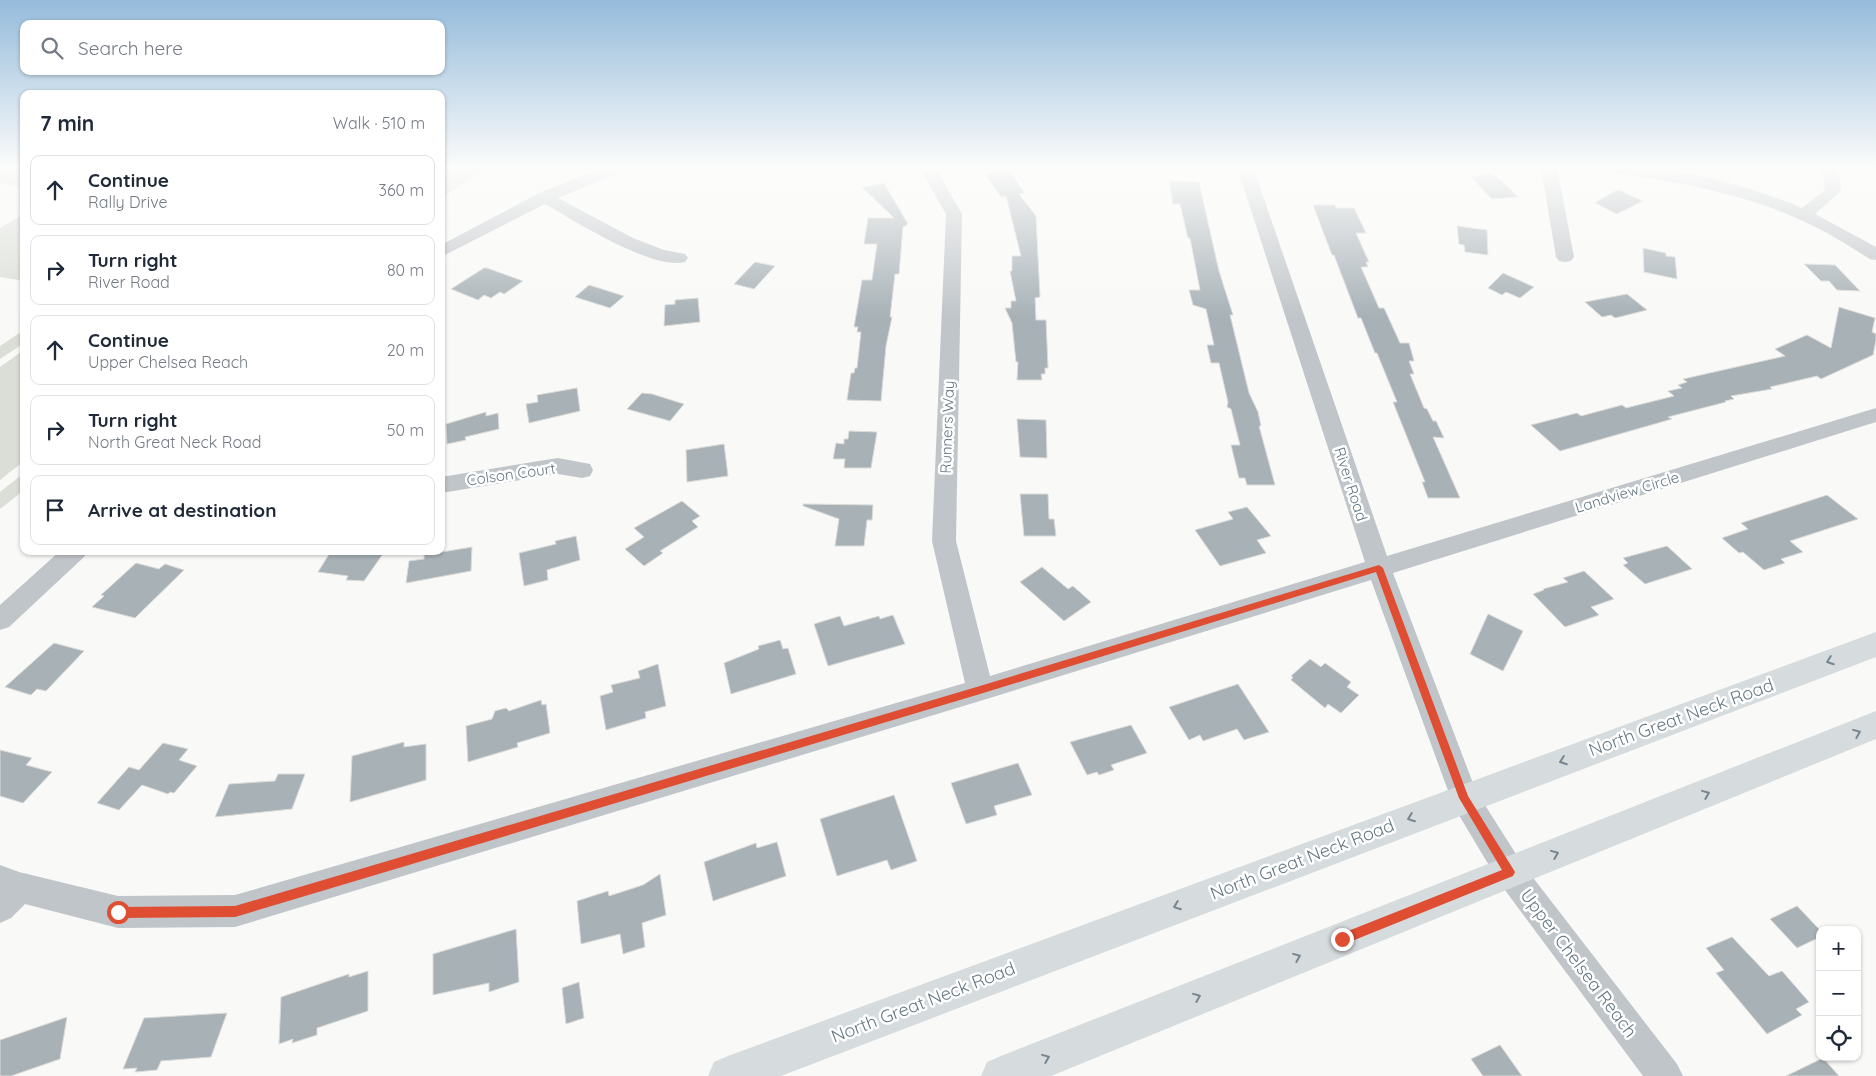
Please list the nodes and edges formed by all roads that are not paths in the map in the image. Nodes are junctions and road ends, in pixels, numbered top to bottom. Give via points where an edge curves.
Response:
1 (507, 217) edge
2 (581, 217) edge
3 (954, 217) edge
4 (1262, 217) edge
5 (1557, 217) edge
6 (1808, 217) edge
7 (445, 250) edge
8 (1876, 255) edge
9 (1565, 257) dead end
10 (679, 258) dead end
11 (1876, 415) edge
12 (582, 470) dead end
13 (445, 484) edge
14 (72, 555) edge
15 (1379, 568) junction
16 (0, 620) edge
17 (1876, 644) edge
18 (980, 690) junction
19 (1876, 725) edge
20 (1464, 798) junction
21 (1510, 872) junction
22 (6, 891) edge
23 (728, 1076) edge
24 (1001, 1076) edge
25 (1665, 1076) edge

1 - 7 street
2 - 10 street via 633,246
3 - 18 street, Runners Way via 944,541
4 - 15 street, River Road
5 - 9 street
6 - 8 street
11 - 15 street, Landview Circle
12 - 13 street, Colson Court via 558,466
14 - 16 street
15 - 18 street, Landview Circle
15 - 20 street, River Road
17 -> 20 main road, North Great Neck Road
18 - 22 street, Landview Circle via 235,911 118,912
21 -> 19 main road
20 - 21 street, Upper Chelsea Reach
20 -> 23 main road, North Great Neck Road
24 -> 21 main road
21 - 25 street, Upper Chelsea Reach

